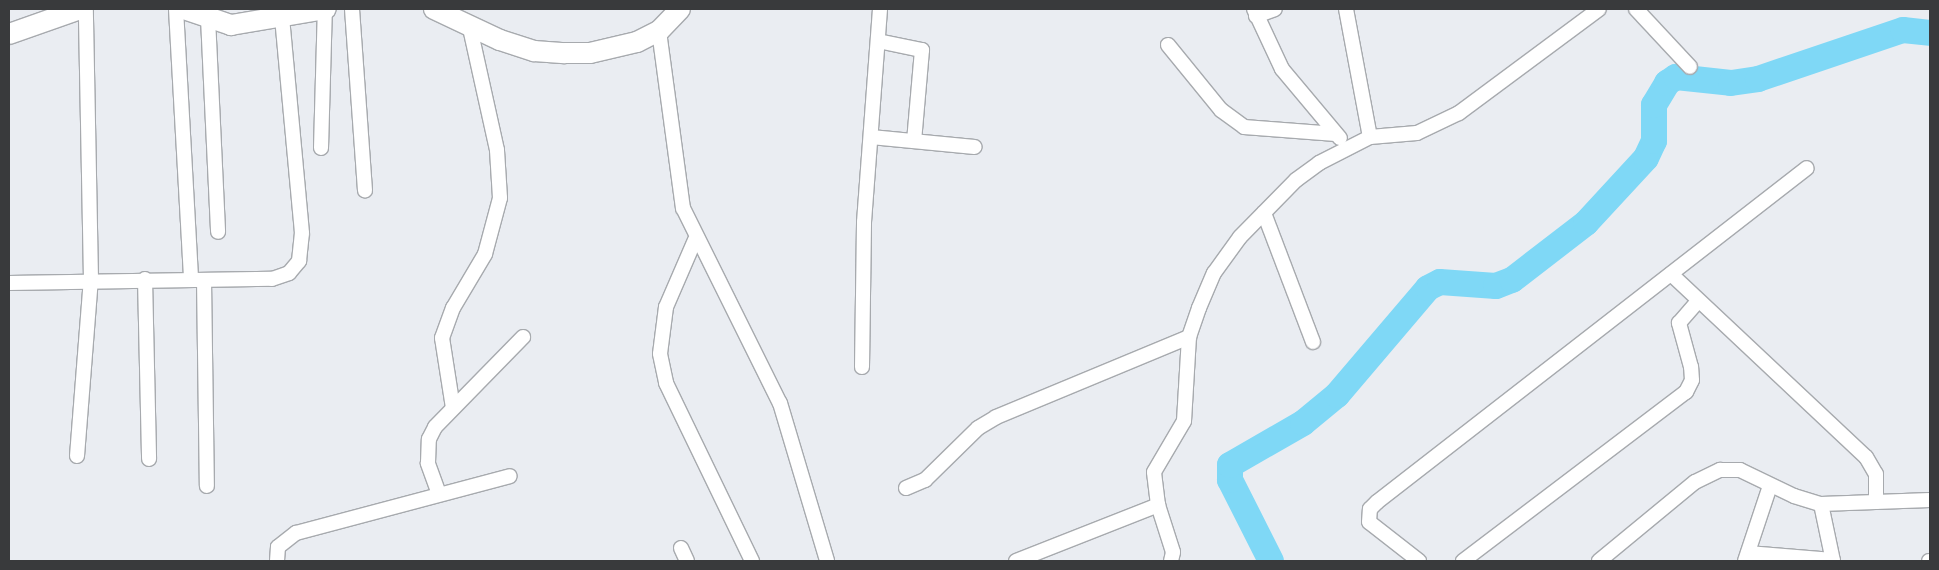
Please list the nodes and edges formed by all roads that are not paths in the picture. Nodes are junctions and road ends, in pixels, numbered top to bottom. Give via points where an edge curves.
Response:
1 (80, 9) edge
2 (86, 9) edge
3 (176, 9) edge
4 (184, 9) edge
5 (326, 9) edge
6 (352, 9) edge
7 (434, 9) edge
8 (680, 9) edge
9 (880, 9) edge
10 (1275, 9) edge
11 (1346, 9) edge
12 (1599, 9) edge
13 (1636, 9) edge
14 (1255, 12) edge
15 (208, 18) junction
16 (282, 18) junction
17 (469, 24) junction
18 (659, 31) junction
19 (9, 34) edge
20 (878, 41) junction
21 (1168, 45) dead end
22 (1690, 67) dead end
23 (1336, 134) junction
24 (871, 137) junction
25 (1370, 137) junction
26 (914, 141) junction
27 (975, 147) dead end
28 (321, 148) dead end
29 (1347, 148) junction
30 (1807, 168) dead end
31 (365, 191) dead end
32 (1264, 213) junction
33 (218, 232) dead end
34 (695, 240) junction
35 (1671, 274) junction
36 (91, 279) junction
37 (146, 279) junction
38 (198, 280) junction
39 (9, 283) edge
40 (1698, 301) junction
41 (523, 337) dead end
42 (1189, 337) junction
43 (1313, 342) dead end
44 (862, 367) dead end
45 (453, 408) junction
46 (77, 456) dead end
47 (149, 459) dead end
48 (510, 476) dead end
49 (207, 486) dead end
50 (1770, 486) junction
51 (906, 488) dead end
52 (439, 494) junction
53 (1930, 500) edge
54 (1876, 502) junction
55 (1158, 504) junction
56 (1821, 504) junction
57 (681, 548) dead end
58 (1746, 557) edge
59 (277, 561) edge
60 (687, 561) edge
61 (752, 561) edge
62 (827, 561) edge
63 (1016, 561) edge
64 (1171, 561) edge
65 (1419, 561) edge
66 (1463, 561) edge
67 (1599, 561) edge
68 (1833, 561) edge

1 - 19 street
2 - 36 street
3 - 38 street
4 - 15 street
5 - 16 street
5 - 28 street
6 - 31 street
7 - 17 street
8 - 18 street
9 - 20 street
10 - 14 street
11 - 25 street
12 - 25 street via 1459,113 1417,133
13 - 22 street
14 - 23 street via 1282,69
15 - 16 street via 231,25
15 - 33 street
16 - 38 street via 302,233 299,261 289,273 272,279
17 - 18 street via 534,51 565,53 612,48
17 - 45 street via 497,150 500,198 485,254 453,308 442,338
18 - 34 street via 674,170
20 - 24 street
20 - 26 street via 922,50
21 - 23 street via 1221,110 1244,126
23 - 29 street
24 - 26 street
24 - 44 street
25 - 29 street
26 - 27 street
29 - 32 street via 1296,180
30 - 35 street
32 - 42 street via 1214,273
32 - 43 street
34 - 61 street via 666,307 660,354 666,383
34 - 62 street via 780,403
35 - 40 street
35 - 65 street via 1370,509 1370,522
36 - 37 street
36 - 39 street
36 - 46 street
37 - 38 street
37 - 47 street
38 - 49 street
40 - 54 street via 1866,457 1876,474
40 - 66 street via 1679,322 1691,367 1692,380 1686,392
41 - 45 street
42 - 51 street via 996,417 978,428 925,480
42 - 55 street via 1186,410 1176,436 1154,472
45 - 52 street via 429,439 428,462
48 - 52 street
50 - 56 street
50 - 58 street
50 - 67 street via 1740,470 1720,470 1695,482
52 - 59 street via 296,533 278,547
53 - 54 street
54 - 56 street
55 - 63 street
55 - 64 street via 1173,552
56 - 68 street
57 - 60 street
58 - 68 street

